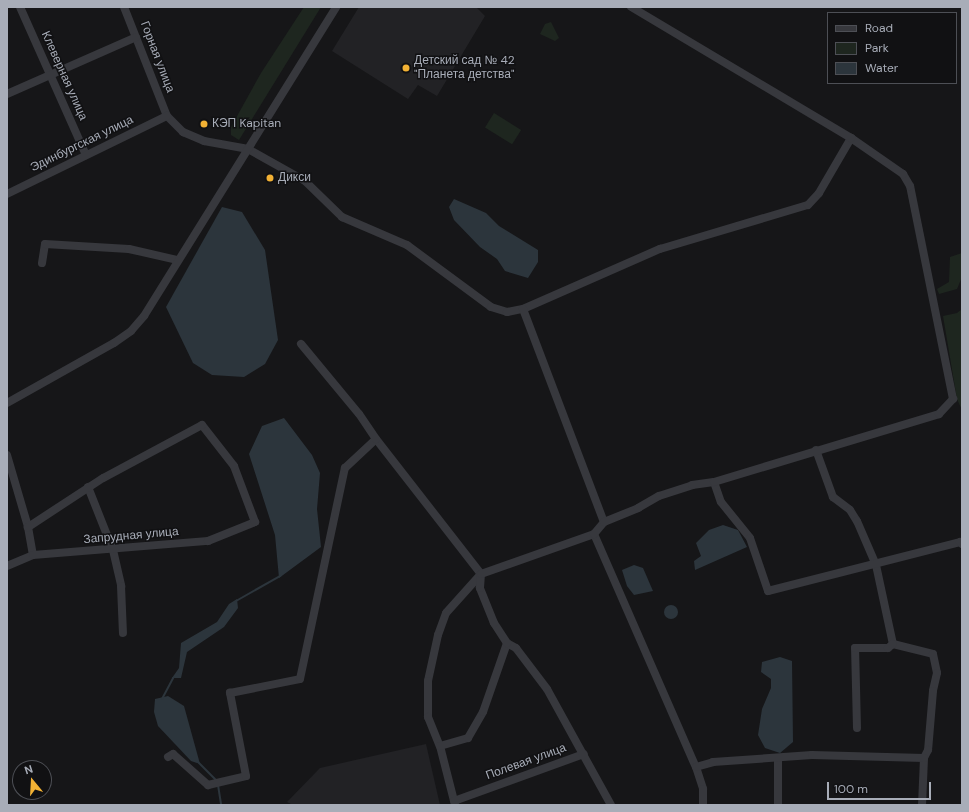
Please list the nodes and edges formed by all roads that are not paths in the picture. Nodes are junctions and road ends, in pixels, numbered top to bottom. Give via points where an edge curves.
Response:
1 (20, 7) edge
2 (124, 7) edge
3 (336, 7) edge
4 (631, 7) edge
5 (136, 38) junction
6 (50, 75) junction
7 (7, 94) edge
8 (167, 116) junction
9 (851, 138) junction
10 (248, 149) junction
11 (86, 155) junction
12 (7, 194) edge
13 (177, 260) junction
14 (42, 263) dead end
15 (523, 309) junction
16 (301, 344) dead end
17 (7, 403) edge
18 (376, 439) junction
19 (816, 450) junction
20 (7, 454) edge
21 (714, 482) junction
22 (88, 487) junction
23 (604, 522) junction
24 (28, 527) junction
25 (594, 534) junction
26 (962, 544) edge
27 (113, 550) junction
28 (33, 555) junction
29 (876, 565) junction
30 (7, 566) edge
31 (481, 574) junction
32 (123, 633) dead end
33 (507, 643) junction
34 (893, 644) junction
35 (857, 728) dead end
36 (440, 746) junction
37 (584, 754) junction
38 (168, 757) dead end
39 (778, 758) junction
40 (924, 758) junction
41 (696, 767) junction
42 (454, 803) edge
43 (611, 805) edge
44 (703, 805) edge
45 (778, 805) edge
46 (922, 805) edge

1 - 6 street, Клеверная улица
2 - 5 street, Горная улица
3 - 10 street
4 - 9 street
5 - 6 street
5 - 8 street, Горная улица
6 - 7 street
6 - 11 street, Клеверная улица
8 - 10 street via 189,136
8 - 11 street, Эдинбургская улица
9 - 15 street via 819,193 808,205 660,249
9 - 19 street via 903,174 910,186 953,399 939,414
10 - 13 street
10 - 15 street via 305,181 342,217 407,245 492,307 507,312
11 - 12 street, Эдинбургская улица
13 - 14 street via 129,249 45,244
13 - 17 street via 144,316 130,331 114,343
15 - 23 street
16 - 18 street via 359,414
18 - 31 street
18 - 38 street via 345,468 300,679 230,693 246,776 208,785 173,754
19 - 21 street
19 - 29 street via 833,497 850,510 857,521
20 - 24 street
21 - 23 street via 692,485 659,496
21 - 29 street via 721,502 750,538 768,591
22 - 24 street
22 - 27 street
22 - 27 street, Запрудная улица via 202,425 234,466 255,522 208,541
23 - 25 street
24 - 28 street
25 - 31 street
25 - 41 street
26 - 29 street via 960,542
27 - 28 street, Запрудная улица
27 - 32 street via 121,586
28 - 30 street, Запрудная улица
29 - 34 street
31 - 33 street via 480,588 494,623
31 - 36 street via 446,613 432,656 428,681 428,717
33 - 36 street via 483,712 468,738
33 - 37 street via 516,648 547,688
34 - 35 street via 888,648 855,648
34 - 40 street via 933,654 938,673 933,691 928,750
36 - 42 street
37 - 42 street, Полевая улица
37 - 43 street
39 - 40 street via 812,755
39 - 41 street via 713,762
39 - 45 street
40 - 46 street
41 - 44 street via 703,789

